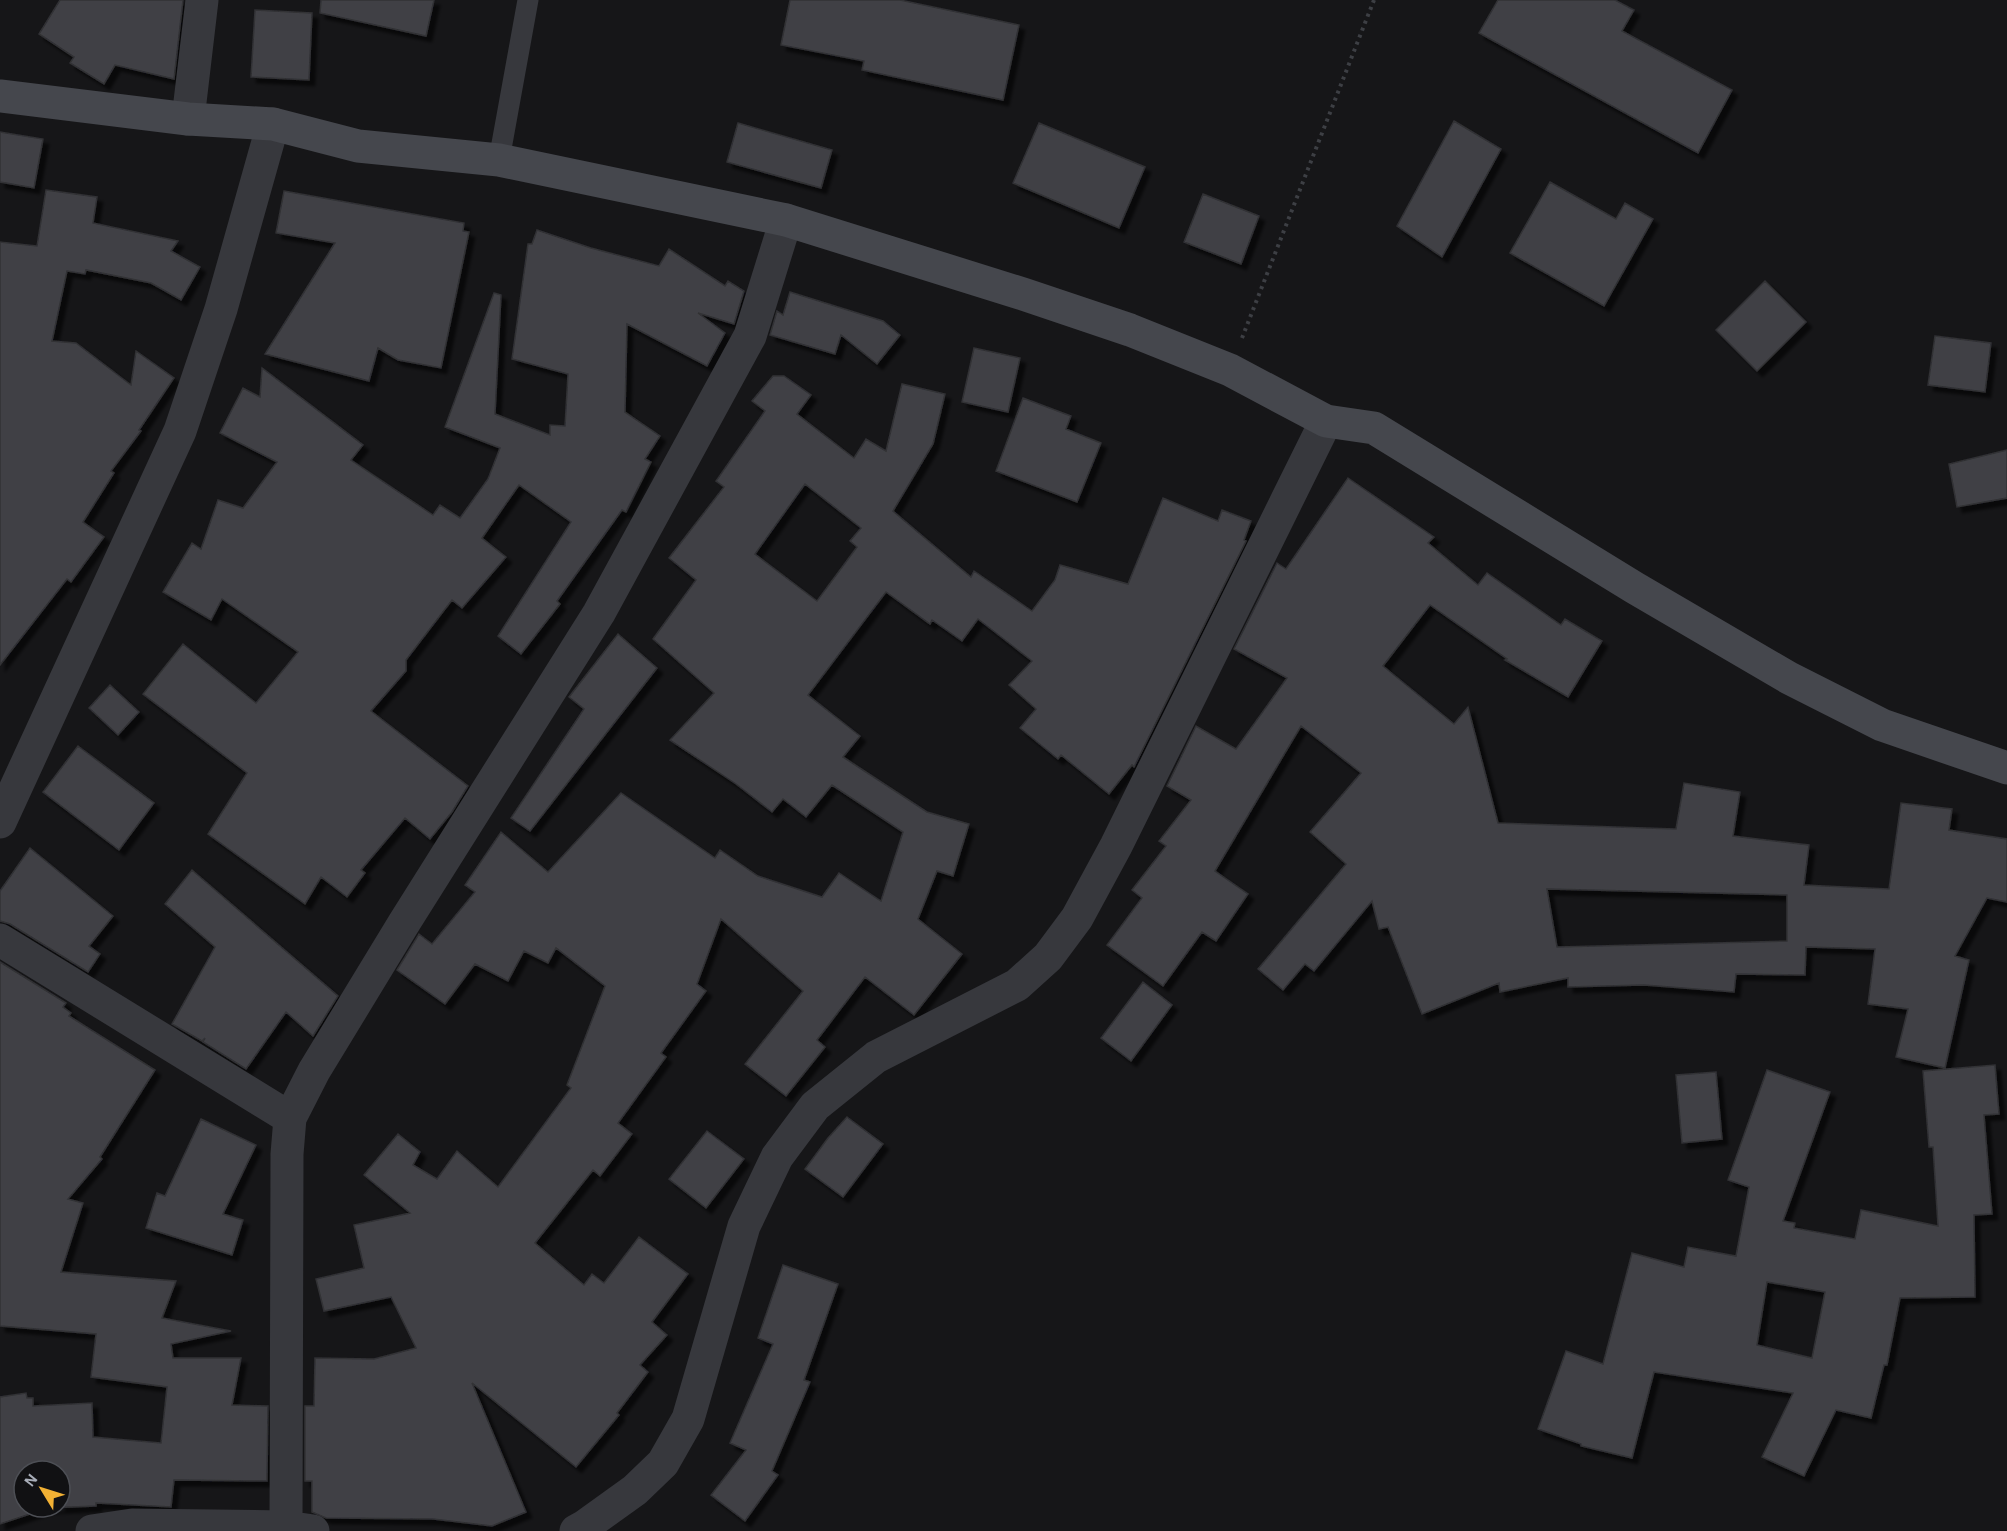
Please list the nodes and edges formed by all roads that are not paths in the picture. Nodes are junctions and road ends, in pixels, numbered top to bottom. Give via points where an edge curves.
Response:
1 (202, 0) edge
2 (528, 0) edge
3 (0, 96) edge
4 (188, 119) junction
5 (273, 124) junction
6 (499, 160) junction
7 (786, 220) junction
8 (1326, 422) junction
9 (2007, 768) edge
10 (0, 822) edge
11 (0, 940) edge
12 (290, 1118) junction
13 (299, 1529) edge
14 (92, 1531) edge
15 (576, 1531) edge

1 - 4 street
2 - 6 lane
3 - 4 street
4 - 5 street
5 - 6 street via 358,146
5 - 10 street via 180,431
6 - 7 street
7 - 8 street via 1130,330 1230,370
7 - 12 street via 750,336 599,614 404,923 314,1071
8 - 9 street via 1374,428 1656,600 1789,678 1871,720
8 - 15 street via 1077,918 1048,957 1017,985 876,1057 815,1106 777,1157 744,1226 688,1419 663,1463 635,1490
11 - 12 street
12 - 13 street via 287,1154
13 - 14 street via 132,1525

